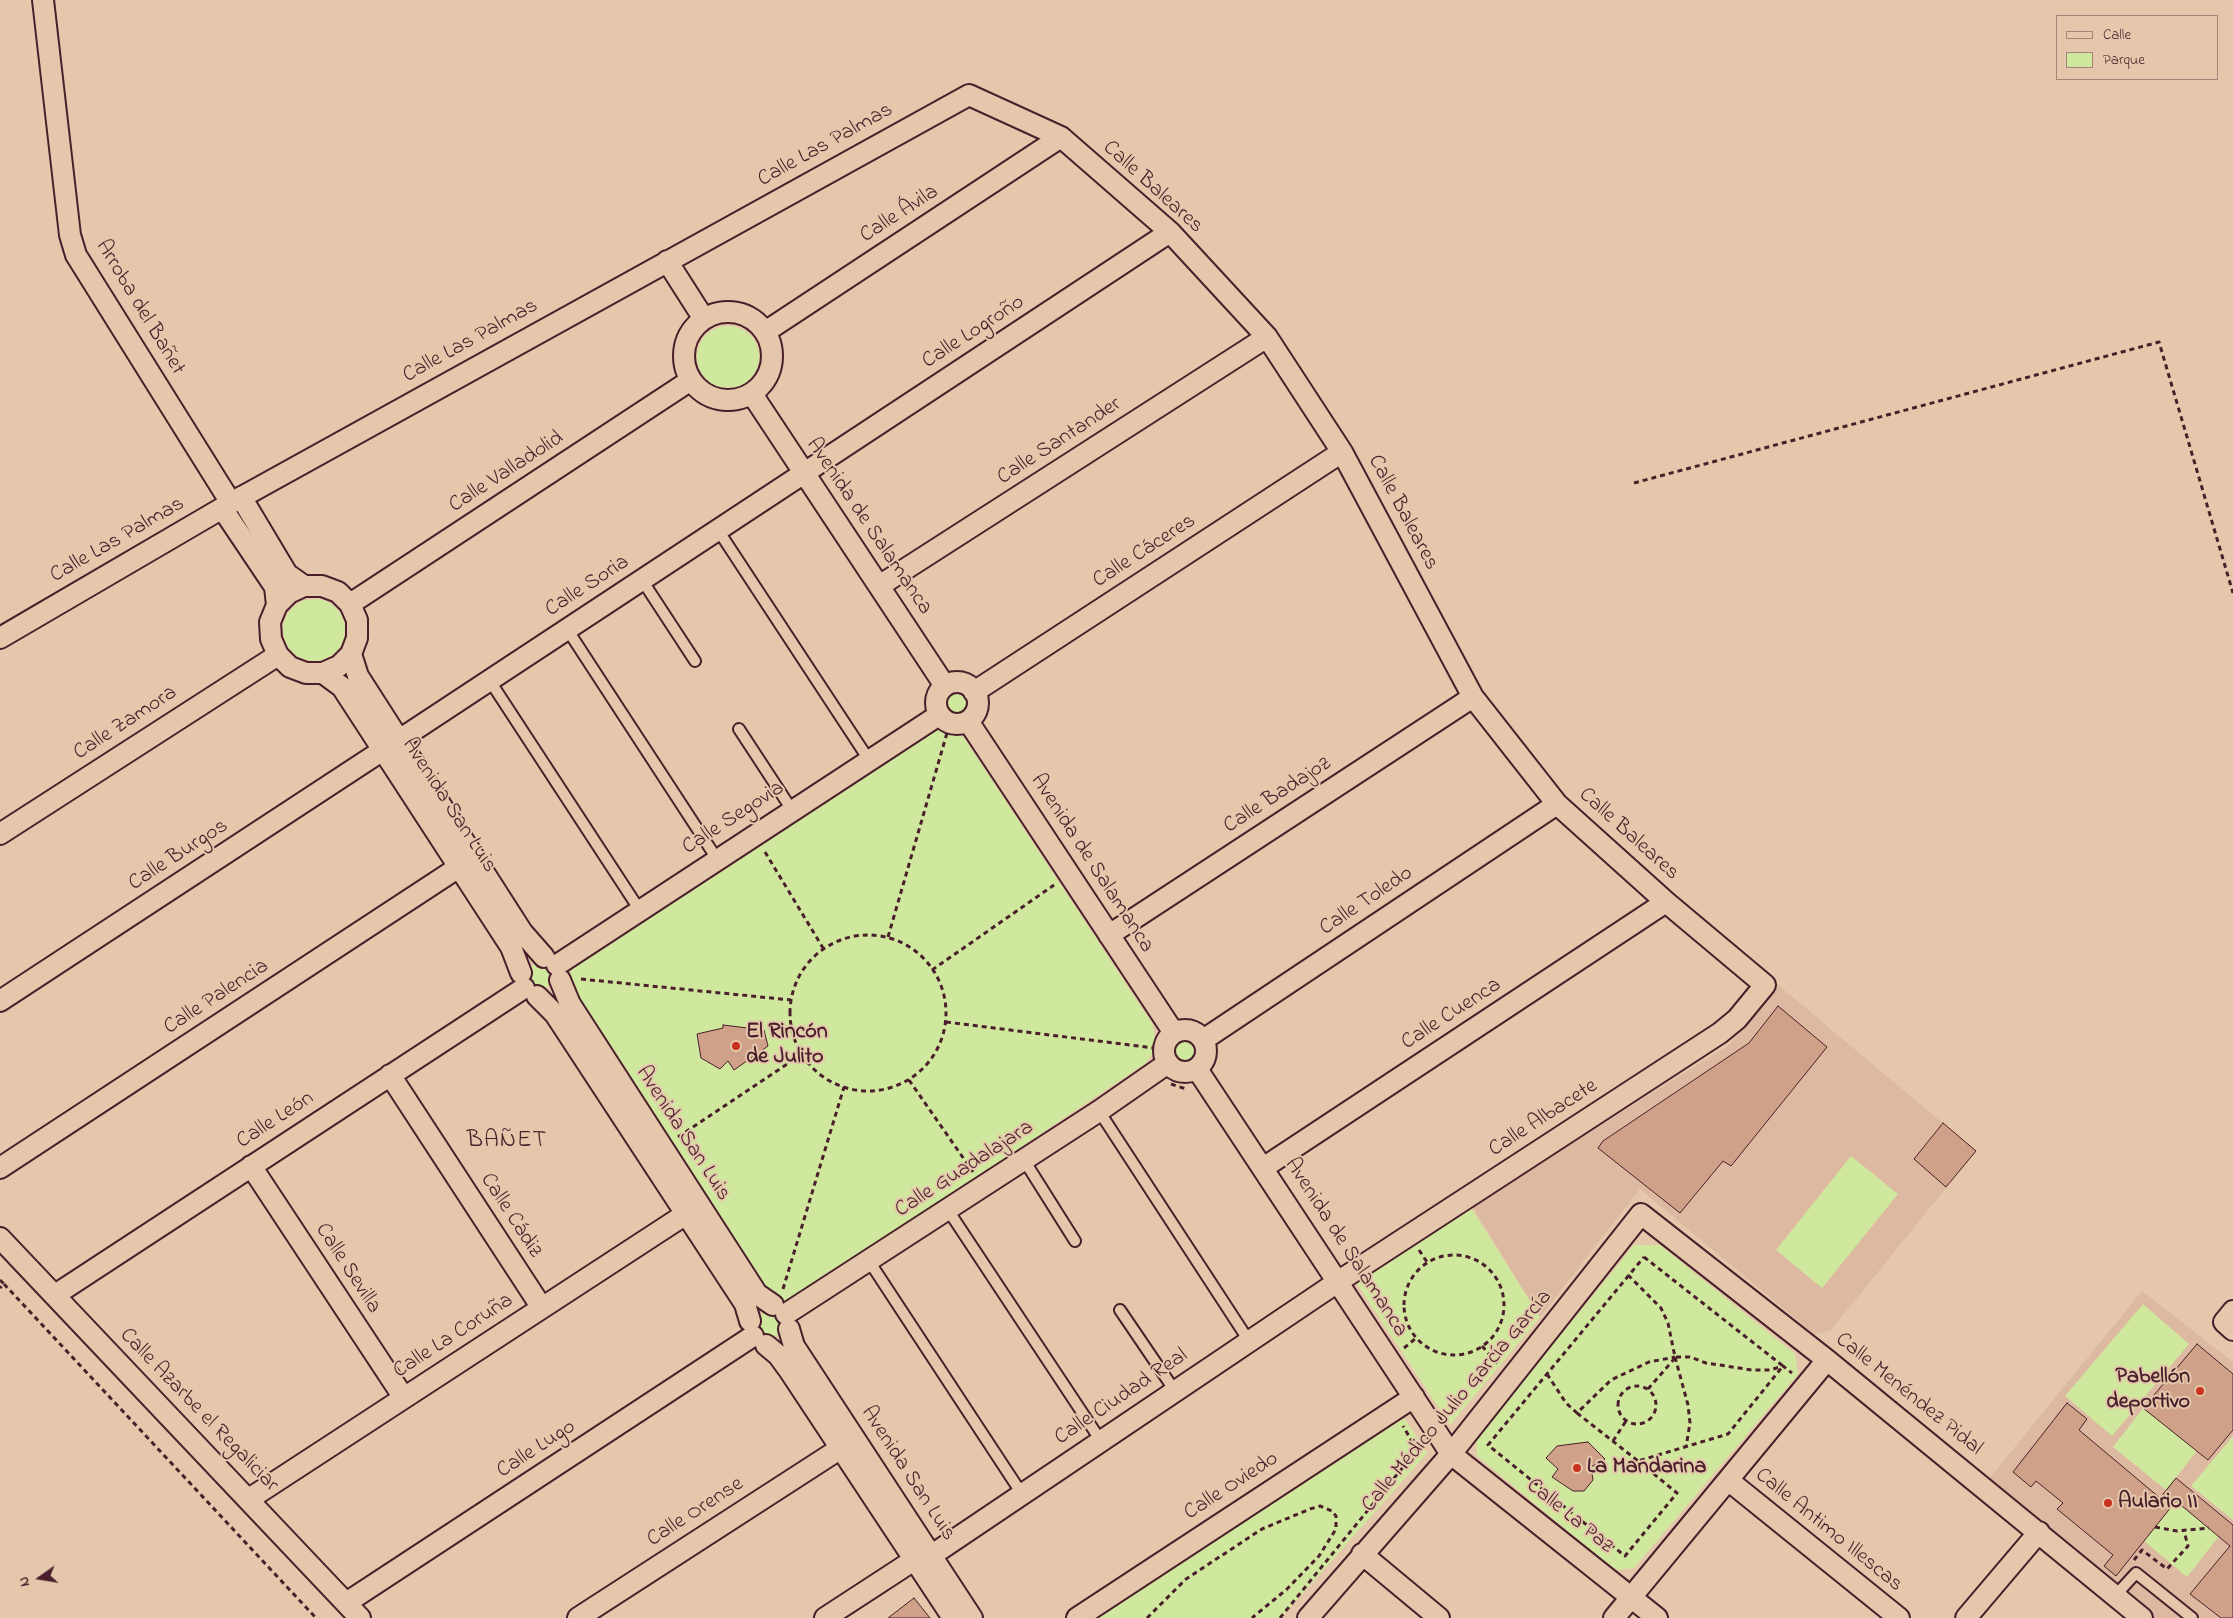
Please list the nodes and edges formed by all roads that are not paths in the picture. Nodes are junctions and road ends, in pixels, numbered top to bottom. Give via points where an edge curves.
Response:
1 (43, 0) edge
2 (969, 95) joint
3 (1061, 137) junction
4 (1170, 232) junction
5 (667, 261) junction
6 (704, 319) junction
7 (765, 332) junction
8 (1266, 337) junction
9 (691, 380) junction
10 (752, 394) junction
11 (1342, 452) junction
12 (803, 473) junction
13 (231, 503) junction
14 (718, 530) junction
15 (642, 580) junction
16 (304, 586) junction
17 (879, 586) junction
18 (350, 604) junction
19 (277, 605) junction
20 (567, 630) junction
21 (0, 638) edge
22 (351, 654) junction
23 (278, 655) junction
24 (695, 661) dead end
25 (323, 673) junction
26 (490, 680) junction
27 (945, 686) junction
28 (974, 692) junction
29 (1473, 697) junction
30 (952, 720) junction
31 (739, 729) dead end
32 (391, 745) junction
33 (869, 760) junction
34 (1558, 804) junction
35 (792, 810) junction
36 (0, 834) edge
37 (717, 859) junction
38 (459, 867) junction
39 (1666, 902) junction
40 (639, 909) junction
41 (1109, 935) junction
42 (555, 970) junction
43 (1765, 985) joint
44 (527, 986) junction
45 (0, 1001) edge
46 (1174, 1033) junction
47 (1203, 1040) junction
48 (1166, 1057) junction
49 (1197, 1069) junction
50 (390, 1075) junction
51 (1099, 1111) junction
52 (1024, 1160) junction
53 (251, 1166) junction
54 (0, 1168) edge
55 (1264, 1168) junction
56 (948, 1210) junction
57 (686, 1214) junction
58 (1641, 1214) joint
59 (0, 1238) edge
60 (1075, 1241) dead end
61 (869, 1261) junction
62 (1339, 1281) junction
63 (54, 1295) junction
64 (542, 1308) junction
65 (1120, 1310) dead end
66 (782, 1314) junction
67 (757, 1334) junction
68 (1249, 1341) junction
69 (1827, 1360) junction
70 (1175, 1391) junction
71 (1414, 1397) junction
72 (404, 1398) junction
73 (1101, 1441) junction
74 (841, 1448) junction
75 (1451, 1454) junction
76 (1728, 1480) junction
77 (1022, 1494) junction
78 (249, 1499) junction
79 (2039, 1532) junction
80 (1362, 1554) junction
81 (923, 1558) junction
82 (2115, 1596) junction
83 (1631, 1598) junction
84 (346, 1603) junction
85 (360, 1618) edge
86 (578, 1618) edge
87 (825, 1618) edge
88 (953, 1618) edge
89 (972, 1618) edge
90 (1077, 1618) edge
91 (1308, 1618) edge
92 (1439, 1618) edge
93 (1614, 1618) edge
94 (1657, 1618) edge
95 (1899, 1618) edge
96 (1966, 1618) edge
97 (2142, 1618) edge
98 (2192, 1618) edge

1 - 13 street, Arroba del Bañet via 70,235 76,255
2 - 3 street, Calle Baleares
2 - 5 street, Calle Las Palmas
3 - 4 street, Calle Baleares
3 - 7 street, Calle Ávila
4 - 8 street, Calle Baleares
4 - 12 street, Calle Logroño
5 - 6 street
5 - 13 street, Calle Las Palmas
6 - 7 street via 720,313 737,313 753,320
6 - 9 street via 691,331 684,347 684,364
7 - 10 street via 771,349 771,366 764,382
8 - 11 street, Calle Baleares
8 - 17 street, Calle Santander
9 - 10 street via 703,393 719,400 736,400
9 - 18 street, Calle Valladolid
10 - 12 street, Avenida de Salamanca
11 - 28 street, Calle Cáceres
11 - 29 street, Calle Baleares
12 - 14 street, Calle Soria
12 - 17 street, Avenida de Salamanca
13 - 16 street via 287,574
13 - 19 street via 275,587
13 - 21 street, Calle Las Palmas
14 - 15 street, Calle Soria
14 - 33 lane
15 - 20 street, Calle Soria
15 - 24 lane
16 - 18 street via 322,586 338,592
16 - 19 street via 289,593
17 - 27 street, Avenida de Salamanca
18 - 22 street via 357,620 357,638
19 - 23 street via 270,622 271,639
20 - 26 street, Calle Soria
20 - 37 lane
22 - 25 street via 339,666
22 - 32 street, Avenida San Luis
23 - 25 street via 290,667 306,673
23 - 36 street, Calle Zamora
25 - 32 street, Avenida San Luis via 342,686
26 - 32 street, Calle Soria
26 - 40 lane
27 - 28 street via 961,683
27 - 30 street via 936,699
28 - 30 street via 977,708
29 - 34 street, Calle Baleares
29 - 41 street, Calle Badajoz
30 - 33 street, Calle Segovia
30 - 41 street, Avenida de Salamanca via 1069,874
31 - 35 lane
32 - 38 street, Avenida San Luis
32 - 42 street, Avenida San Luis via 522,932
32 - 45 street, Calle Burgos
33 - 35 street, Calle Segovia
34 - 39 street, Calle Baleares
34 - 47 street, Calle Toledo
35 - 37 street, Calle Segovia
37 - 40 street, Calle Segovia
38 - 44 street, Avenida San Luis via 512,947
38 - 54 street, Calle Palencia
39 - 43 street, Calle Baleares
39 - 55 street, Calle Cuenca
40 - 42 street, Calle Segovia
41 - 46 street, Avenida de Salamanca
42 - 44 street via 552,993
42 - 44 street via 529,960
42 - 66 street, Avenida San Luis via 570,1004 758,1294
43 - 62 street, Calle Albacete via 1737,1019 1720,1033
44 - 50 street, Calle León
44 - 57 street, Avenida San Luis via 555,1014
46 - 47 street via 1190,1030
46 - 48 street via 1168,1039
47 - 49 street via 1206,1056
48 - 49 street via 1173,1069 1181,1072
48 - 51 street, Calle Guadalajara
49 - 55 street, Avenida de Salamanca
50 - 53 street, Calle León
50 - 64 street, Calle Cádiz
51 - 52 street, Calle Guadalajara
51 - 68 lane
52 - 56 street, Calle Guadalajara
52 - 60 lane
53 - 63 street, Calle León
53 - 72 street, Calle Sevilla
55 - 62 street, Avenida de Salamanca
56 - 61 street, Calle Guadalajara
56 - 73 lane
57 - 64 street, Calle La Coruña
57 - 67 street, Avenida San Luis via 745,1304
58 - 69 street, Calle Menéndez Pidal
58 - 75 street, Calle Médico Julio García García
59 - 63 street, Calle Azarbe el Regaliciar
61 - 66 street, Calle Guadalajara
61 - 77 lane
62 - 68 street, Calle Ciudad Real
62 - 71 street, Avenida de Salamanca
63 - 78 street, Calle Azarbe el Regaliciar
64 - 72 street, Calle La Coruña
65 - 70 lane
66 - 67 street via 758,1308
66 - 67 street via 781,1341
66 - 81 street, Avenida San Luis via 794,1346
67 - 74 street, Avenida San Luis via 784,1362
67 - 84 street, Calle Lugo
68 - 70 street, Calle Ciudad Real
69 - 76 street
69 - 79 street, Calle Menéndez Pidal
70 - 73 street, Calle Ciudad Real
71 - 75 street, Avenida de Salamanca
71 - 90 street, Calle Oviedo
72 - 78 street, Calle La Coruña
73 - 77 street, Calle Ciudad Real
74 - 81 street, Avenida San Luis
74 - 86 street, Calle Orense
75 - 80 street, Calle Médico Julio García García
75 - 83 street, Calle La Paz
76 - 83 street
76 - 95 street, Calle Antimo Illescas
77 - 81 street, Calle Ciudad Real
78 - 84 street, Calle Azarbe el Regaliciar
79 - 82 street, Calle Menéndez Pidal
79 - 96 street
80 - 91 street, Calle Médico Julio García García
80 - 92 street
81 - 87 street, Calle Ciudad Real
81 - 88 street, Avenida San Luis
81 - 89 street, Avenida San Luis
82 - 97 street, Calle Menéndez Pidal
82 - 98 lane via 2136,1573
83 - 93 street
83 - 94 street, Calle La Paz
84 - 85 street, Calle Azarbe el Regaliciar

